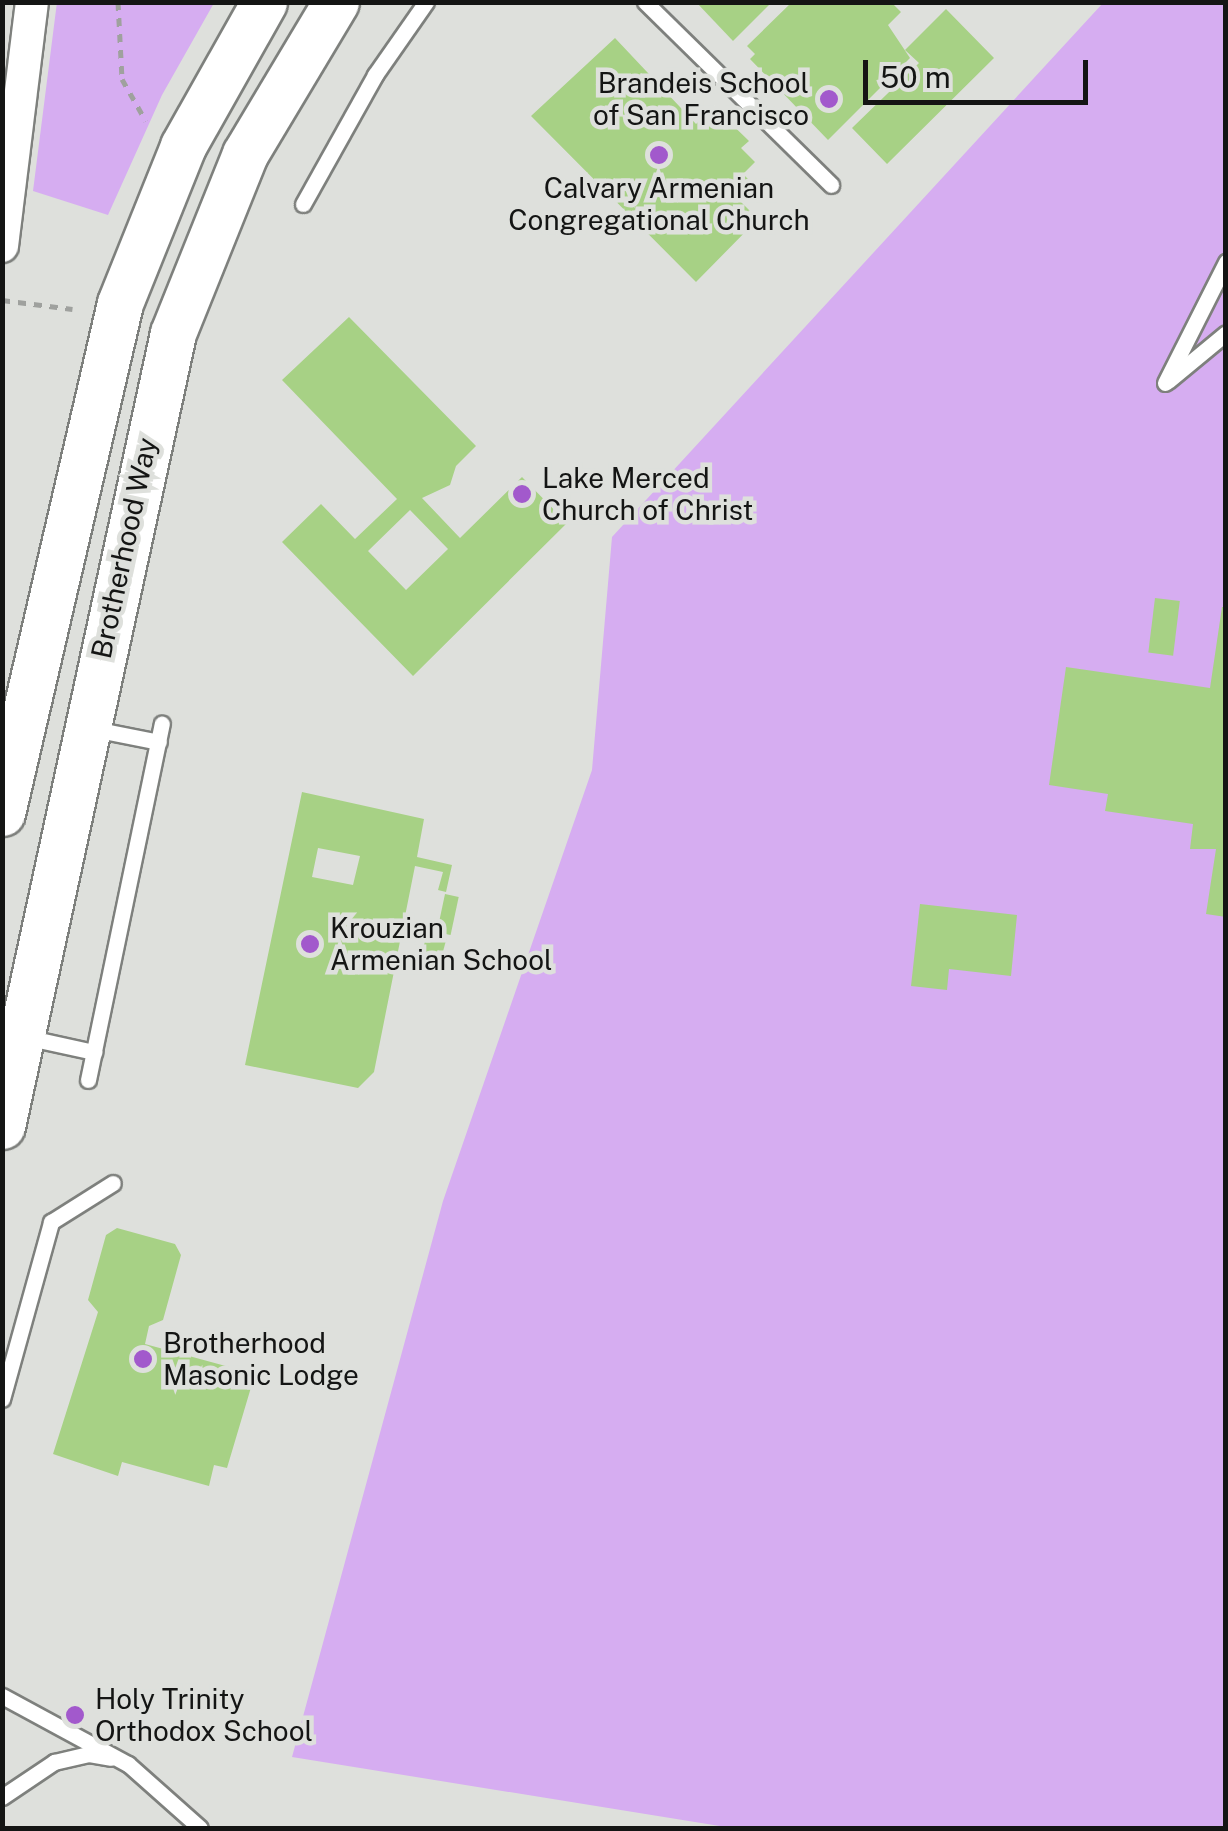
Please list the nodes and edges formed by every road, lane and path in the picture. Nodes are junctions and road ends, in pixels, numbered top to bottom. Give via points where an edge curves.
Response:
1 (32, 2) edge
2 (118, 2) edge
3 (264, 2) edge
4 (336, 2) edge
5 (426, 2) edge
6 (645, 2) edge
7 (146, 121) dead end
8 (831, 185) dead end
9 (303, 204) dead end
10 (2, 246) edge
11 (1226, 262) edge
12 (2, 300) edge
13 (72, 309) dead end
14 (1226, 333) edge
15 (162, 724) dead end
16 (86, 728) junction
17 (159, 742) junction
18 (2, 813) edge
19 (22, 1037) junction
20 (94, 1052) junction
21 (88, 1080) dead end
22 (2, 1126) edge
23 (112, 1183) dead end
24 (2, 1399) edge
25 (2, 1696) edge
26 (128, 1764) junction
27 (2, 1796) edge
28 (200, 1828) edge

1 - 10 street
2 - 7 path via 122,79
3 - 18 main road via 183,146 116,318
4 - 16 main road, Brotherhood Way via 253,140 194,272 156,398
5 - 9 lane
6 - 8 lane
11 - 14 lane via 1165,383
12 - 13 path
15 - 17 lane
16 - 17 lane
16 - 19 main road, Brotherhood Way
17 - 20 lane
19 - 20 lane
19 - 22 main road, Brotherhood Way
20 - 21 lane
23 - 24 lane via 51,1222
25 - 26 lane
26 - 27 lane via 72,1756
26 - 28 lane

